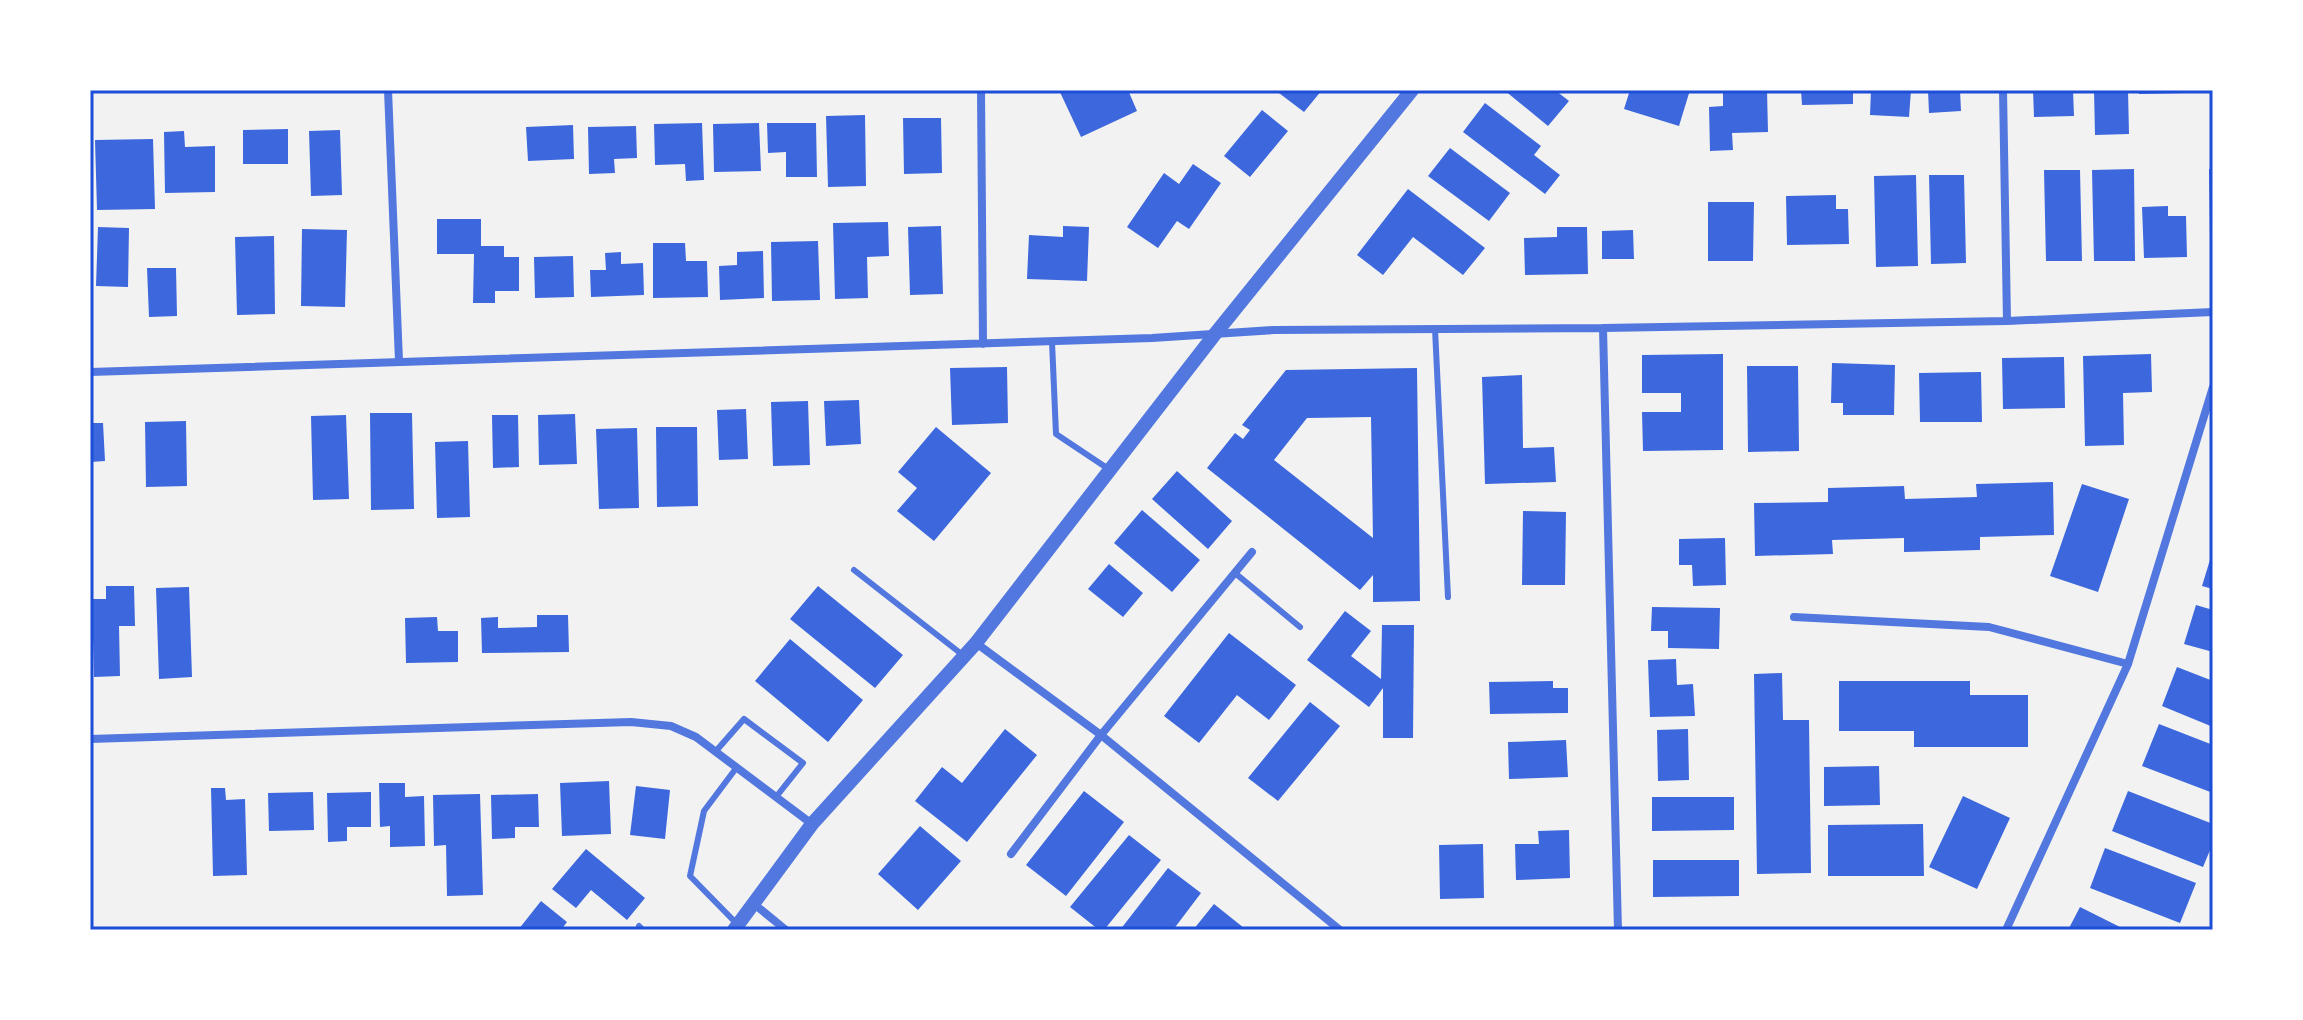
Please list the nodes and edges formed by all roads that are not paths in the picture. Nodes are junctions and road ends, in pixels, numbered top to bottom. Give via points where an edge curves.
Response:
1 (388, 90) edge
2 (981, 90) edge
3 (1412, 90) edge
4 (2003, 90) edge
5 (2213, 312) edge
6 (2007, 321) junction
7 (1603, 328) junction
8 (1435, 329) junction
9 (1215, 334) junction
10 (1052, 342) junction
11 (983, 344) junction
12 (399, 361) junction
13 (90, 372) edge
14 (2213, 387) edge
15 (1110, 470) junction
16 (1252, 552) dead end
17 (854, 570) dead end
18 (1235, 573) junction
19 (1448, 597) dead end
20 (1794, 617) dead end
21 (1300, 627) dead end
22 (976, 643) junction
23 (964, 656) junction
24 (2128, 664) junction
25 (1101, 735) junction
26 (90, 739) edge
27 (716, 751) junction
28 (737, 767) junction
29 (776, 797) junction
30 (812, 824) junction
31 (1011, 854) dead end
32 (754, 904) junction
33 (736, 927) edge
34 (786, 930) edge
35 (1340, 930) edge
36 (1618, 930) edge
37 (2006, 930) edge

1 - 12 street
2 - 11 street
3 - 9 street
4 - 6 street
5 - 6 street
6 - 7 street
7 - 8 street
7 - 36 street
8 - 9 street
8 - 19 lane
9 - 10 street
9 - 15 street
10 - 11 street
10 - 15 lane via 1056,434
11 - 12 street
12 - 13 street
14 - 24 street
15 - 22 street
16 - 18 street
17 - 23 lane
18 - 21 lane
18 - 25 street
20 - 24 street via 1989,627
22 - 23 street
22 - 25 street
23 - 30 street
24 - 37 street
25 - 31 street
25 - 35 street
26 - 27 street via 631,722 671,726
27 - 28 street
27 - 29 lane via 744,719 803,763
28 - 29 street
28 - 33 lane via 704,811 690,876
29 - 30 street
30 - 32 street
32 - 33 street
32 - 34 street

